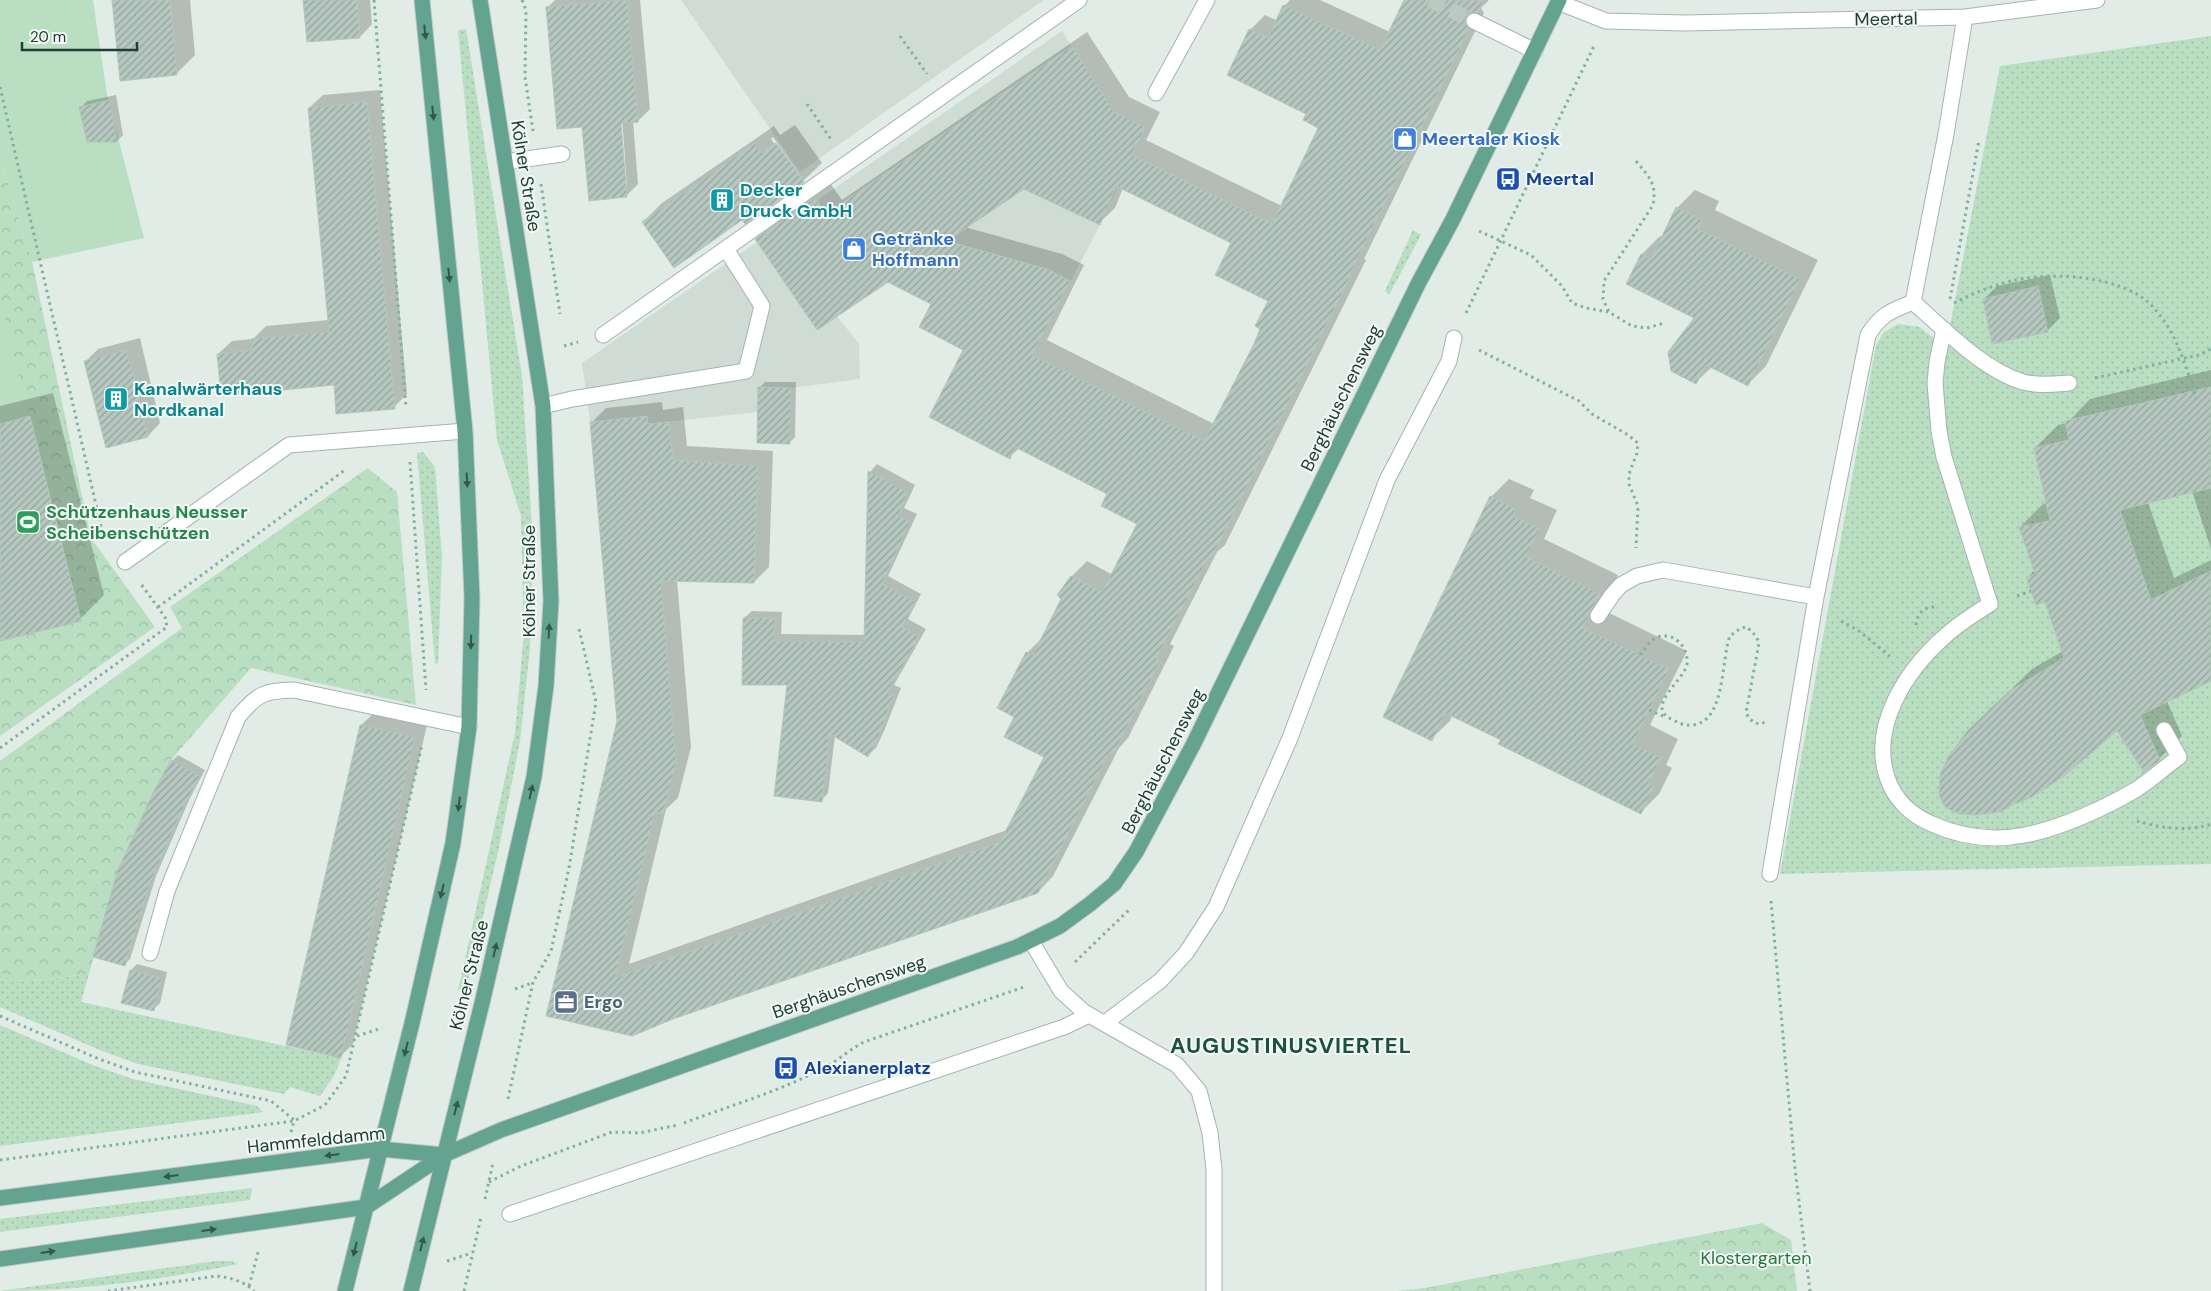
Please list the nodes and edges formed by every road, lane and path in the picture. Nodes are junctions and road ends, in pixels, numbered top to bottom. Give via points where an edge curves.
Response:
1 (374, 0) edge
2 (422, 0) edge
3 (480, 0) edge
4 (1078, 0) edge
5 (1206, 0) edge
6 (2097, 0) edge
7 (1559, 1) edge
8 (1966, 17) junction
9 (1474, 21) tunnel mouth
10 (1606, 21) junction
11 (900, 36) dead end
12 (1534, 51) junction
13 (0, 88) edge
14 (1156, 93) dead end
15 (940, 99) junction
16 (807, 104) dead end
17 (1979, 140) dead end
18 (562, 154) dead end
19 (1636, 161) dead end
20 (505, 162) junction
21 (848, 164) junction
22 (1453, 219) junction
23 (1500, 241) junction
24 (726, 249) junction
25 (1913, 302) junction
26 (1609, 312) junction
27 (1664, 323) dead end
28 (1944, 329) junction
29 (603, 335) dead end
30 (1454, 338) junction
31 (2211, 349) edge
32 (2184, 358) junction
33 (2069, 383) joint
34 (2196, 399) dead end
35 (543, 406) junction
36 (465, 431) junction
37 (409, 435) junction
38 (347, 468) dead end
39 (125, 562) joint
40 (1637, 576) junction
41 (1816, 597) junction
42 (1598, 616) dead end
43 (1640, 655) dead end
44 (1909, 678) junction
45 (1649, 710) dead end
46 (1770, 716) dead end
47 (1666, 717) junction
48 (428, 718) junction
49 (469, 727) junction
50 (2164, 730) dead end
51 (0, 748) edge
52 (2102, 806) junction
53 (576, 820) dead end
54 (2211, 824) edge
55 (1770, 874) joint
56 (1134, 905) dead end
57 (1031, 941) junction
58 (150, 953) dead end
59 (1051, 974) junction
60 (533, 982) dead end
61 (1089, 1015) junction
62 (0, 1016) edge
63 (1105, 1023) junction
64 (294, 1121) junction
65 (380, 1149) junction
66 (444, 1155) junction
67 (0, 1160) edge
68 (489, 1182) dead end
69 (0, 1198) edge
70 (366, 1207) junction
71 (510, 1214) dead end
72 (472, 1253) dead end
73 (0, 1259) edge
74 (108, 1291) edge
75 (254, 1291) edge
76 (345, 1291) edge
77 (411, 1291) edge
78 (464, 1291) edge
79 (1214, 1291) edge
80 (1810, 1291) edge

1 - 37 path
2 -> 36 main road
3 - 20 main road, Kölner Straße
4 - 15 street
5 - 14 street
6 - 8 street, Meertal
7 - 10 street, Meertal
7 - 12 main road, Berghäuschensweg
8 - 10 street, Meertal via 1685,23
8 - 25 street
9 - 12 street
10 - 23 path
11 - 15 path via 931,79
12 - 22 main road, Berghäuschensweg
13 - 39 path via 102,532
15 - 21 street
16 - 21 path
17 - 32 path via 1949,305 1994,286 2028,278 2079,278 2112,284 2141,296 2152,305 2170,329
18 - 20 street
19 - 26 path via 1650,178 1656,192 1653,205 1604,281 1603,299
20 - 35 main road, Kölner Straße
21 - 24 street
22 - 23 path
22 - 57 main road, Berghäuschensweg via 1418,284 1193,745 1136,852 1103,894 1075,916
23 - 26 path via 1531,255 1562,286 1572,303
23 - 30 path
24 - 29 street
24 - 35 street via 762,306 746,371 572,398
25 - 28 street
25 - 41 street via 1877,320 1868,335
26 - 27 path via 1632,326 1647,328
28 - 33 street via 1999,371 2023,382
28 - 44 street via 1935,383 1939,431 1944,457 1990,604 1944,637
30 - 40 path via 1578,401 1592,414 1638,443 1629,474 1629,484 1638,506
30 - 63 street via 1449,361 1387,480 1290,738 1216,907 1186,953 1160,981
31 - 32 path
32 - 33 path
32 - 34 path
66 -> 35 main road, Kölner Straße via 484,999 534,777 546,686 550,601
36 - 37 street
36 -> 49 main road via 472,598
37 - 39 street via 289,445
37 - 48 path
38 - 51 path via 158,606 166,617 166,627
40 - 41 street via 1663,570
40 - 42 street via 1621,585
41 - 44 path via 1827,615 1852,626 1870,639
41 - 55 street
43 - 47 path via 1658,637 1673,637 1684,648 1687,663 1666,696 1663,706
44 - 52 street via 1890,713 1882,748 1889,783 1907,810 1941,828 1966,836 1994,838 2024,835 2058,826
45 - 47 path
46 - 47 path via 1763,724 1757,724 1746,713 1759,643 1747,627 1730,636 1718,701 1703,721 1689,726
48 - 49 street
48 - 58 street via 294,690 268,691 250,702 238,717 167,891
48 - 64 path via 346,1076 325,1105
49 -> 65 main road via 454,844
50 - 52 street via 2179,757 2137,789
52 - 54 path via 2148,824 2191,828
53 - 60 path via 552,951
55 - 80 path via 1772,928 1795,1169
56 - 59 path via 1080,959
57 - 59 street
57 - 66 main road, Berghäuschensweg via 526,1121
59 - 61 street via 1061,991
59 - 68 path via 1032,985 864,1042 831,1064 785,1086 677,1126 640,1133 612,1132 521,1166
61 - 63 street
61 - 71 street via 1064,1027
62 - 64 path via 135,1072 272,1101
63 - 79 street via 1177,1065 1199,1091 1210,1133 1214,1169
64 - 67 path
65 - 66 main road, Hammfelddamm
65 -> 69 main road, Hammfelddamm
65 - 70 main road
66 - 70 main road
77 -> 66 main road
73 -> 70 main road
70 -> 76 main road
72 - 78 path
74 - 75 path via 217,1276 231,1278

